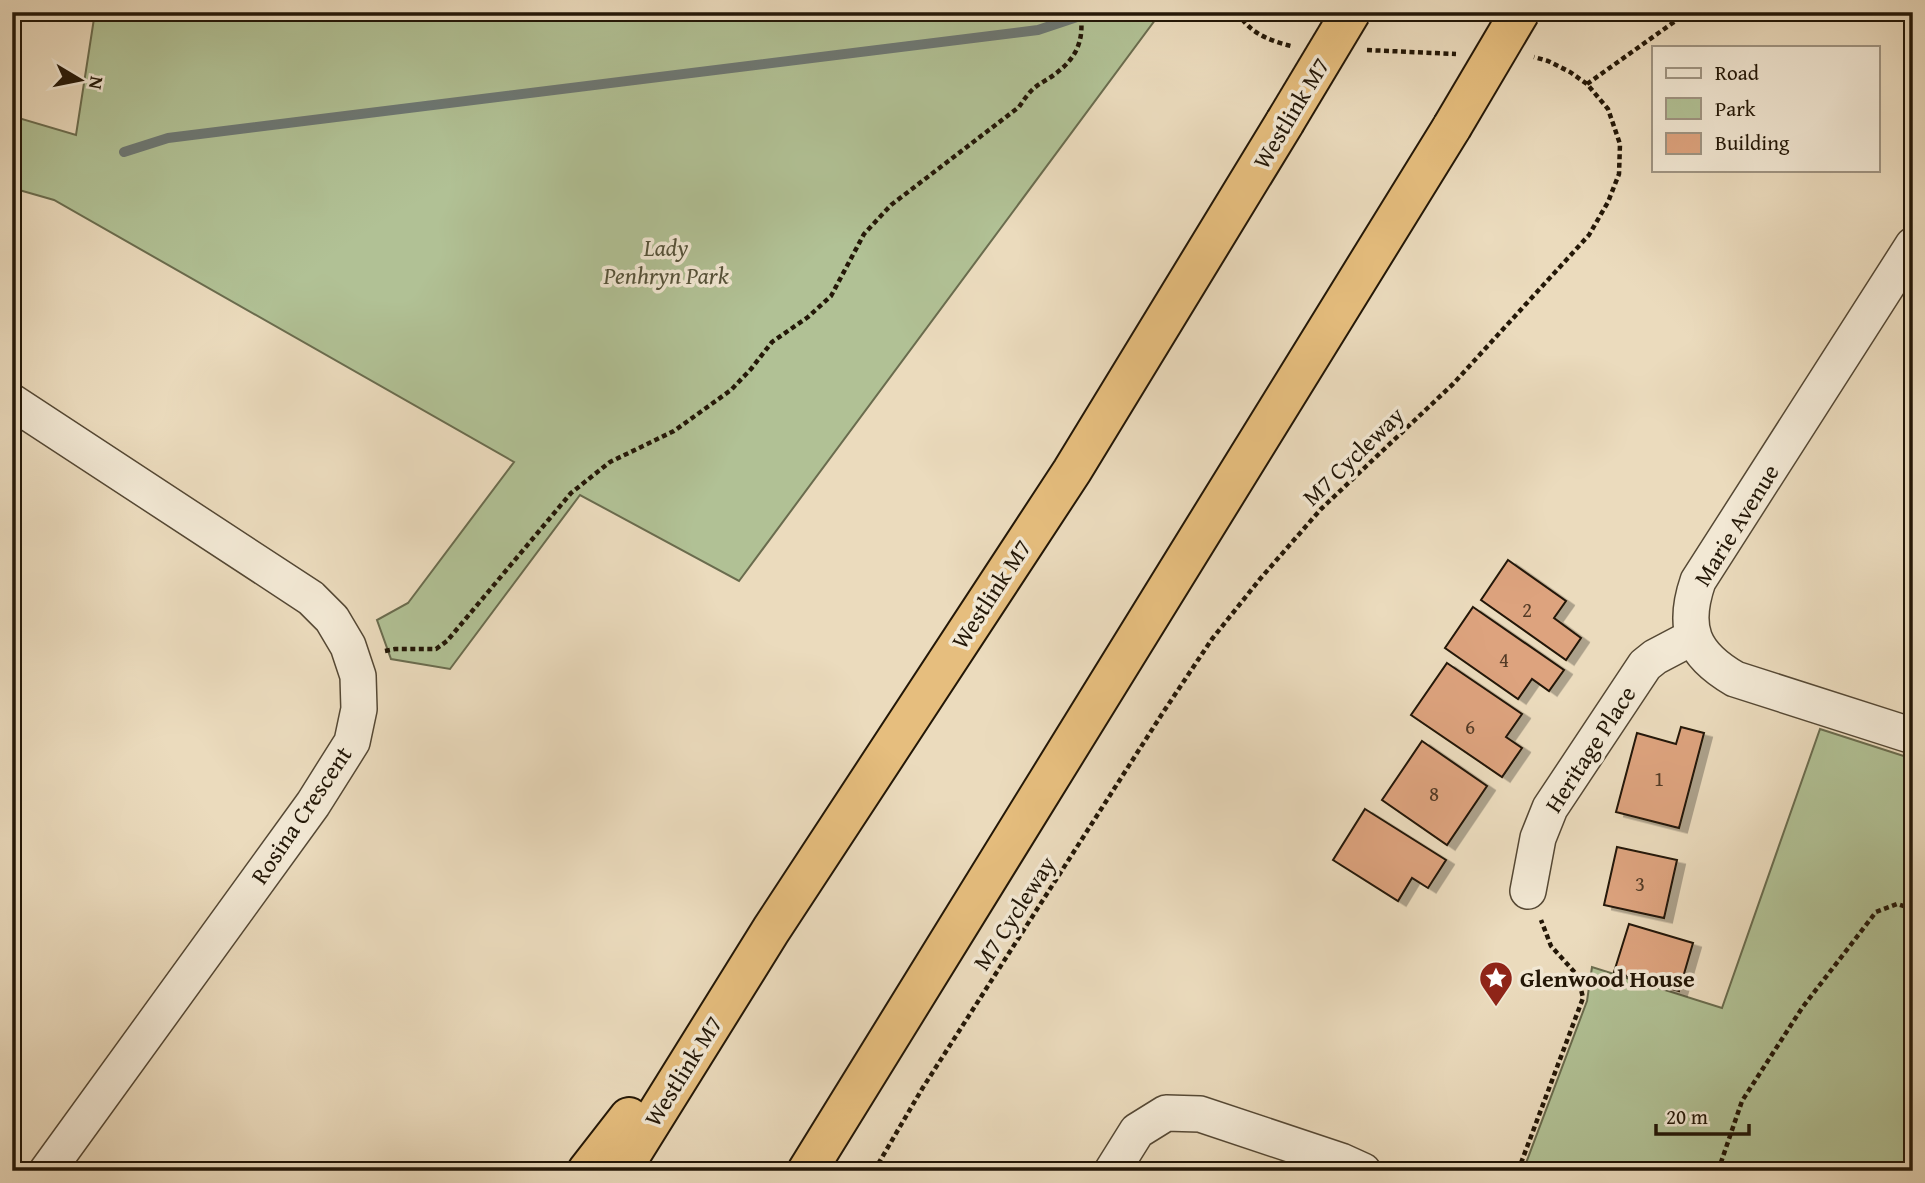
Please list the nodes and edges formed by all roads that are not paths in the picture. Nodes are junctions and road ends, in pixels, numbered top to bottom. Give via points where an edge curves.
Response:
1 (1352, 12) edge
2 (1520, 12) edge
3 (1913, 245) edge
4 (12, 402) edge
5 (1693, 637) junction
6 (1913, 736) edge
7 (1528, 891) road end
8 (771, 930) junction
9 (47, 1171) edge
10 (587, 1171) edge
11 (621, 1171) edge
12 (807, 1171) edge
13 (1112, 1171) edge
14 (1363, 1171) edge

1 - 8 highway, Westlink M7, bridge via 1072,471
2 - 12 highway, bridge
3 - 5 street, Marie Avenue via 1698,581 1690,617
4 - 9 street, Rosina Crescent via 311,598 343,637 358,676 359,709 352,742 313,804
5 - 6 street via 1709,661 1735,679
5 - 7 street, Heritage Place via 1645,665 1550,808 1538,838
8 - 10 highway
8 - 11 highway, Westlink M7
13 - 14 street via 1137,1131 1166,1113 1200,1114

